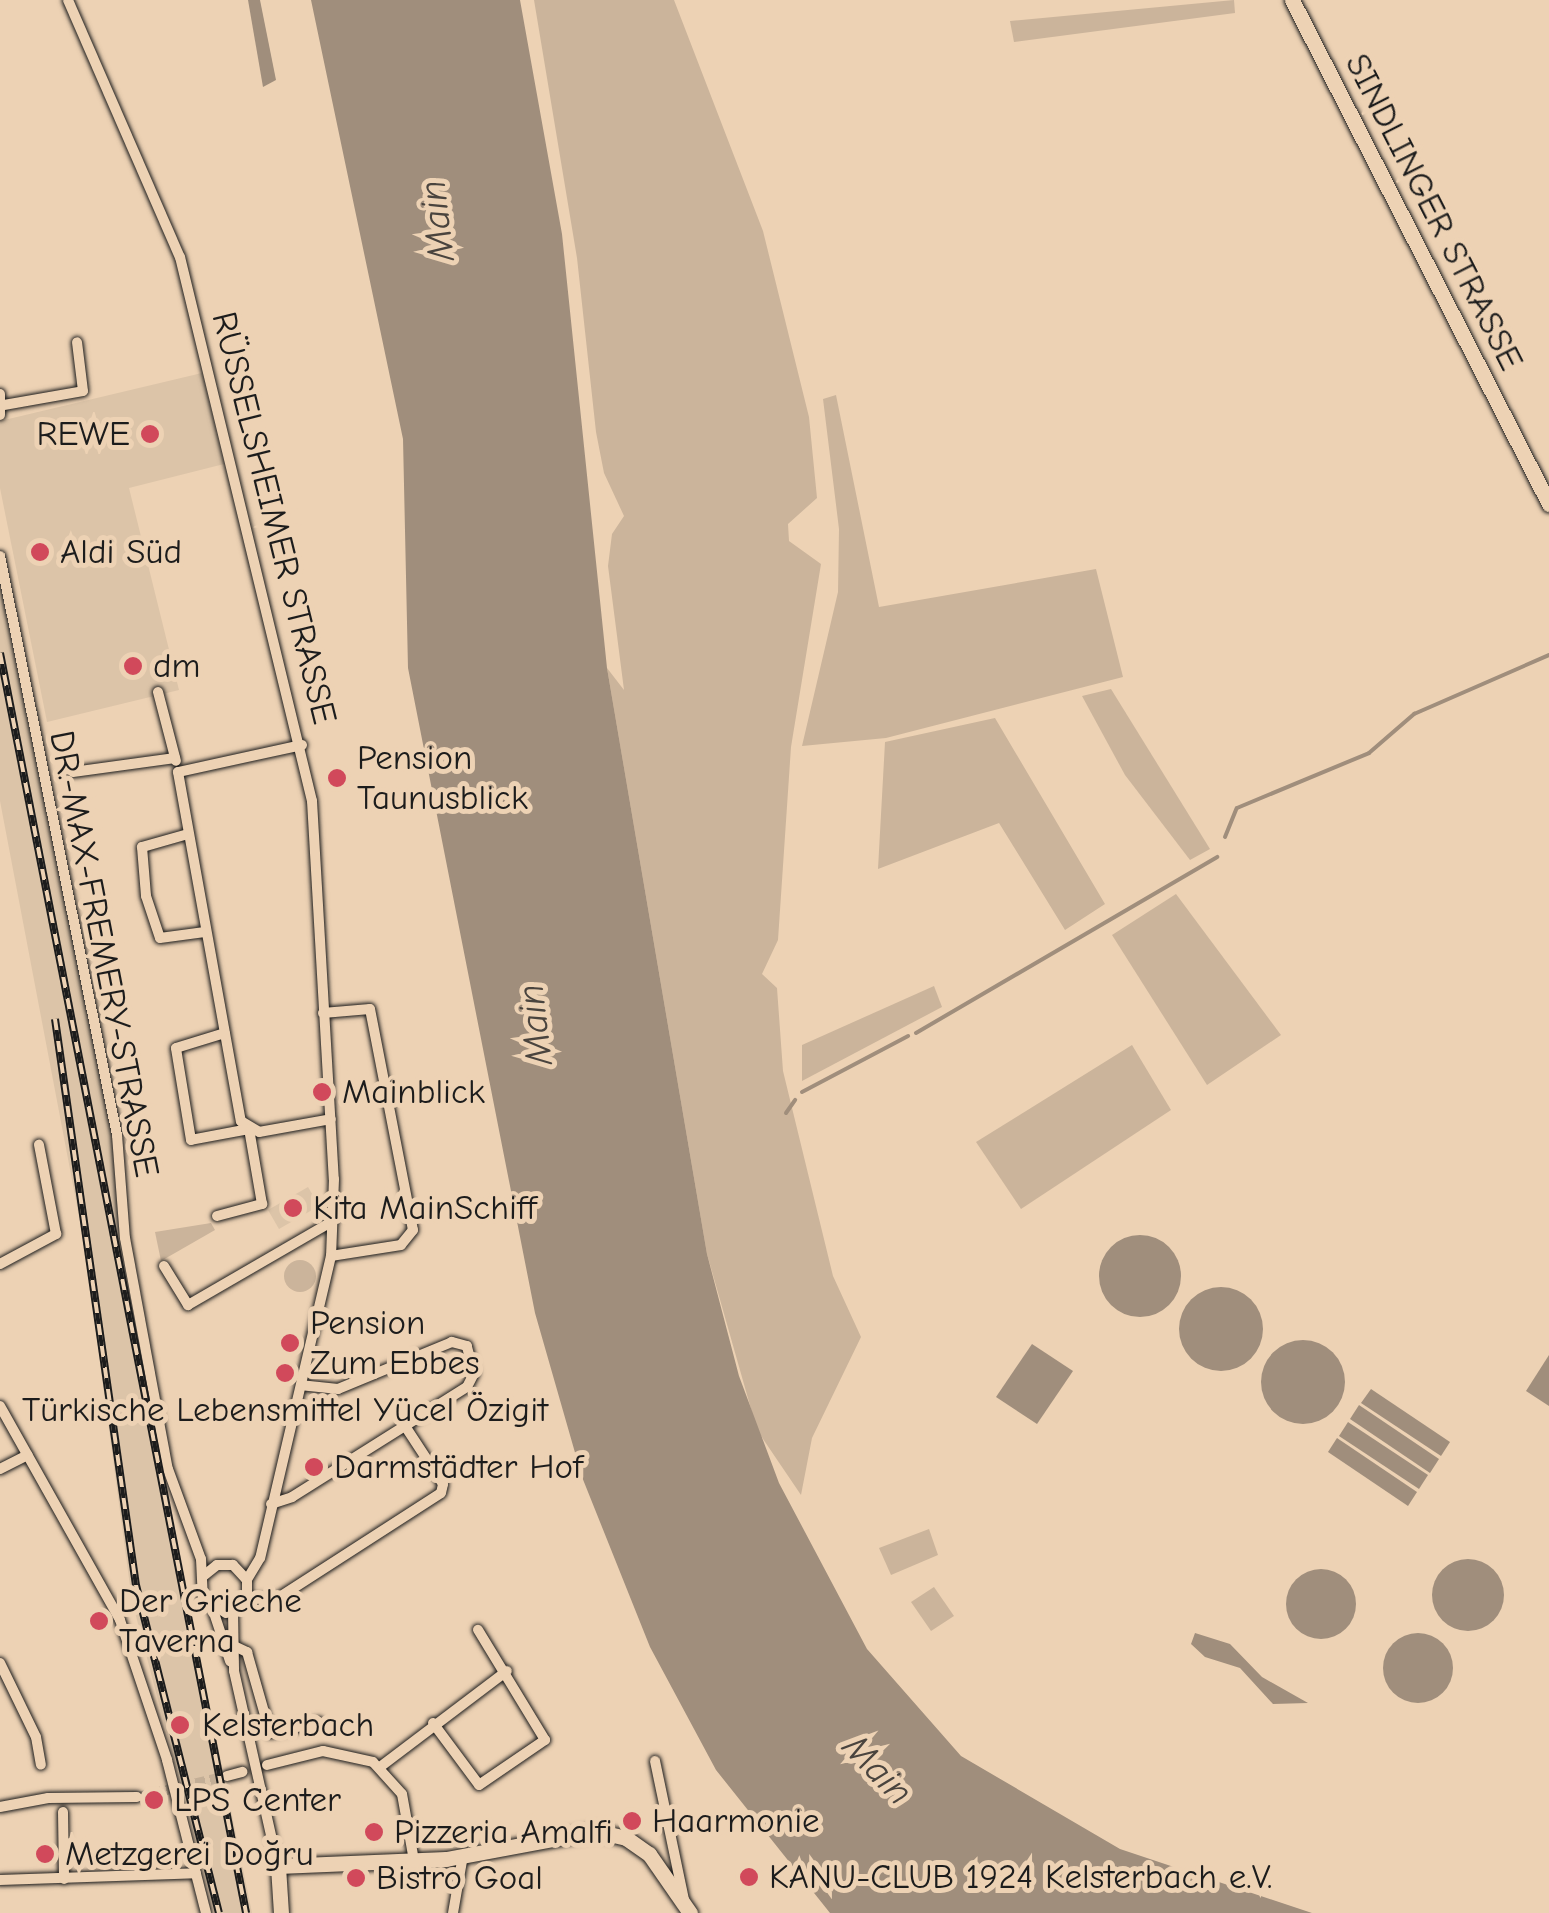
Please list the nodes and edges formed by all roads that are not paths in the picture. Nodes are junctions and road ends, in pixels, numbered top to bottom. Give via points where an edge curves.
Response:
1 (68, 0) edge
2 (1292, 0) edge
3 (76, 342) dead end
4 (1, 405) edge
5 (1549, 504) edge
6 (0, 556) edge
7 (158, 692) dead end
8 (302, 746) junction
9 (175, 758) junction
10 (73, 772) dead end
11 (178, 772) junction
12 (188, 834) junction
13 (205, 932) junction
14 (323, 1013) junction
15 (225, 1033) junction
16 (330, 1119) junction
17 (249, 1130) junction
18 (39, 1145) dead end
19 (217, 1216) dead end
20 (333, 1221) junction
21 (331, 1256) junction
22 (0, 1264) edge
23 (164, 1266) dead end
24 (302, 1385) junction
25 (0, 1406) edge
26 (405, 1426) junction
27 (28, 1454) junction
28 (0, 1469) edge
29 (271, 1504) junction
30 (194, 1536) junction
31 (260, 1544) junction
32 (217, 1565) junction
33 (233, 1565) junction
34 (202, 1577) junction
35 (248, 1580) junction
36 (247, 1598) junction
37 (213, 1610) junction
38 (234, 1611) junction
39 (478, 1630) dead end
40 (232, 1645) junction
41 (0, 1663) edge
42 (234, 1671) junction
43 (507, 1671) junction
44 (5, 1685) edge
45 (319, 1722) dead end
46 (433, 1722) junction
47 (655, 1761) dead end
48 (41, 1765) dead end
49 (267, 1765) dead end
50 (380, 1768) junction
51 (242, 1772) dead end
52 (228, 1776) tunnel mouth
53 (136, 1796) tunnel mouth
54 (0, 1807) edge
55 (63, 1812) dead end
56 (463, 1854) junction
57 (414, 1861) junction
58 (278, 1866) junction
59 (196, 1873) junction
60 (64, 1879) junction
61 (0, 1880) edge
62 (687, 1907) edge
63 (206, 1913) edge
64 (280, 1913) edge
65 (453, 1913) edge

1 - 8 street, RÜSSELSHEIMER STRASSE via 180,256
2 - 5 street, SINDLINGER STRASSE
3 - 4 street via 83,391
6 - 30 street, DR.-MAX-FREMERY-STRASSE via 117,1134 125,1238 168,1469
7 - 9 street
8 - 11 street
8 - 14 street, RÜSSELSHEIMER STRASSE via 312,801
9 - 10 street
9 - 11 street
11 - 12 street
12 - 13 street
12 - 13 street via 144,843 146,896 160,938
13 - 15 street
14 - 16 street, RÜSSELSHEIMER STRASSE
14 - 21 street via 370,1010 413,1230 400,1245
15 - 17 street
15 - 17 street via 176,1048 191,1140
16 - 17 street
16 - 20 street, RÜSSELSHEIMER STRASSE
17 - 19 street via 262,1204
18 - 22 street via 56,1234
20 - 21 street, RÜSSELSHEIMER STRASSE
20 - 23 street via 188,1305
21 - 24 street, RÜSSELSHEIMER STRASSE
24 - 26 street via 338,1389 452,1342 467,1346 474,1372 467,1386
24 - 29 street, RÜSSELSHEIMER STRASSE
25 - 27 street
26 - 29 street via 292,1498
26 - 36 street via 443,1484 441,1493 275,1600
27 - 28 street
27 - 59 street via 120,1620
29 - 31 street, RÜSSELSHEIMER STRASSE
30 - 32 street, DR.-MAX-FREMERY-STRASSE
30 - 34 street, DR.-MAX-FREMERY-STRASSE
31 - 33 street via 247,1561
31 - 35 street, RÜSSELSHEIMER STRASSE
32 - 33 street
32 - 34 street
33 - 35 street
34 - 37 street via 202,1600
35 - 36 street
36 - 38 street
37 - 38 street
37 - 42 street
38 - 40 street
39 - 43 street
40 - 42 street
40 - 45 street via 247,1652 270,1733
41 - 44 street
42 - 58 street
43 - 46 street
43 - 46 street via 544,1740 484,1785
44 - 48 street
46 - 50 street
47 - 62 street
49 - 50 street via 338,1750
50 - 57 street via 407,1806
51 - 52 street
53 - 54 street via 48,1798
55 - 60 street
56 - 57 street
56 - 62 street via 610,1832 649,1854
56 - 65 street
57 - 58 street
58 - 64 street
59 - 60 street
59 - 63 street
60 - 61 street

